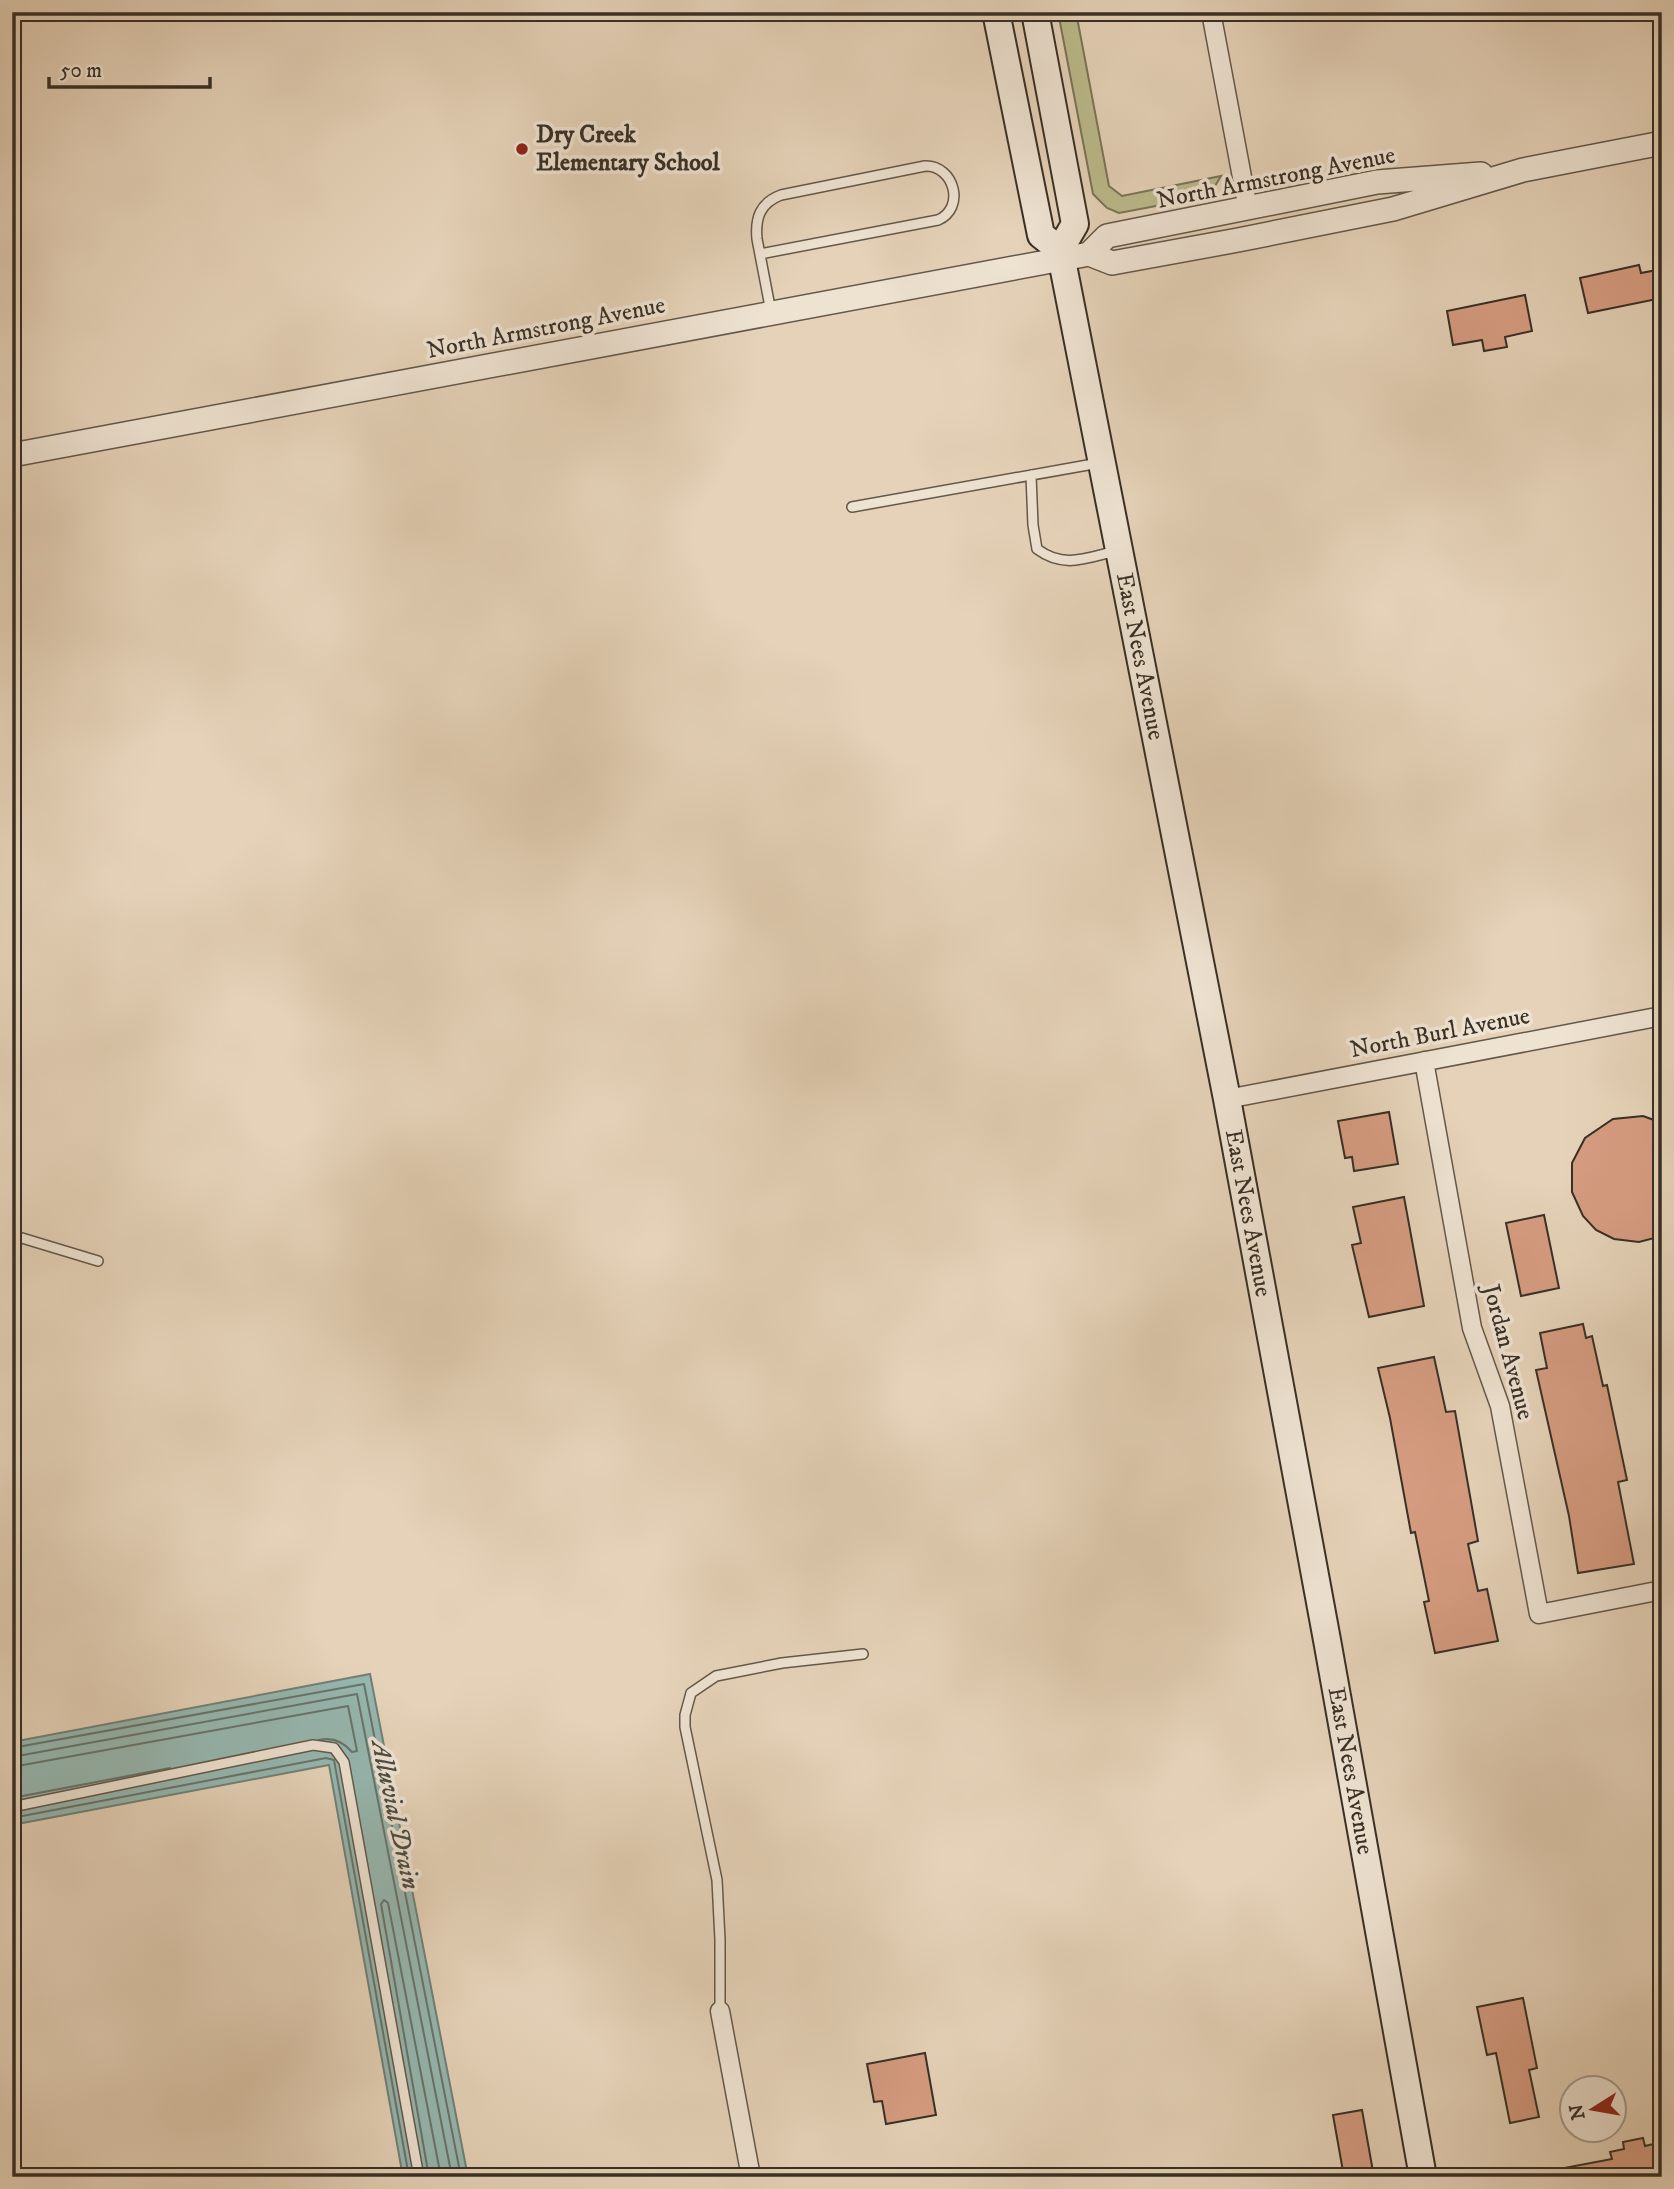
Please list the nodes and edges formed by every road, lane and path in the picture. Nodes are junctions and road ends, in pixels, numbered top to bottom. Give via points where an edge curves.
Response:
1 (996, 12) edge
2 (1035, 12) edge
3 (1211, 12) edge
4 (1662, 143) edge
5 (1523, 170) junction
6 (1248, 209) junction
7 (760, 254) junction
8 (1061, 254) junction
9 (1089, 254) junction
10 (772, 312) junction
11 (12, 455) edge
12 (1101, 463) junction
13 (1031, 475) junction
14 (852, 507) dead end
15 (1118, 551) junction
16 (1662, 1016) edge
17 (1424, 1061) junction
18 (1227, 1099) junction
19 (12, 1235) edge
20 (98, 1261) dead end
21 (1662, 1590) edge
22 (863, 1654) dead end
23 (12, 1807) edge
24 (720, 2011) joint
25 (419, 2177) edge
26 (751, 2177) edge
27 (1423, 2177) edge

1 - 8 main road, East Nees Avenue via 1041,235
2 - 8 main road via 1075,223
3 - 6 street
4 - 5 street, North Armstrong Avenue
5 - 6 street, North Armstrong Avenue via 1377,182
5 - 9 street, North Armstrong Avenue via 1393,209 1250,238 1112,263
6 - 9 street, North Armstrong Avenue via 1107,236
7 - 7 lane via 938,220 954,203 953,186 937,169 925,166 780,195 761,209
7 - 10 lane
8 - 9 street, North Armstrong Avenue
8 - 10 street, North Armstrong Avenue
8 - 12 main road, East Nees Avenue
10 - 11 street, North Armstrong Avenue
12 - 13 lane
12 - 15 main road, East Nees Avenue
13 - 14 lane
13 - 15 lane via 1037,549 1062,561
15 - 18 main road, East Nees Avenue
16 - 17 street, North Burl Avenue
17 - 18 street, North Burl Avenue
17 - 21 street, Jordan Avenue via 1472,1328 1500,1406 1539,1614
18 - 27 main road, East Nees Avenue
19 - 20 lane
22 - 24 lane via 716,1676 691,1693 685,1727 718,1880
23 - 25 lane via 313,1745 334,1748 344,1762
24 - 26 street

